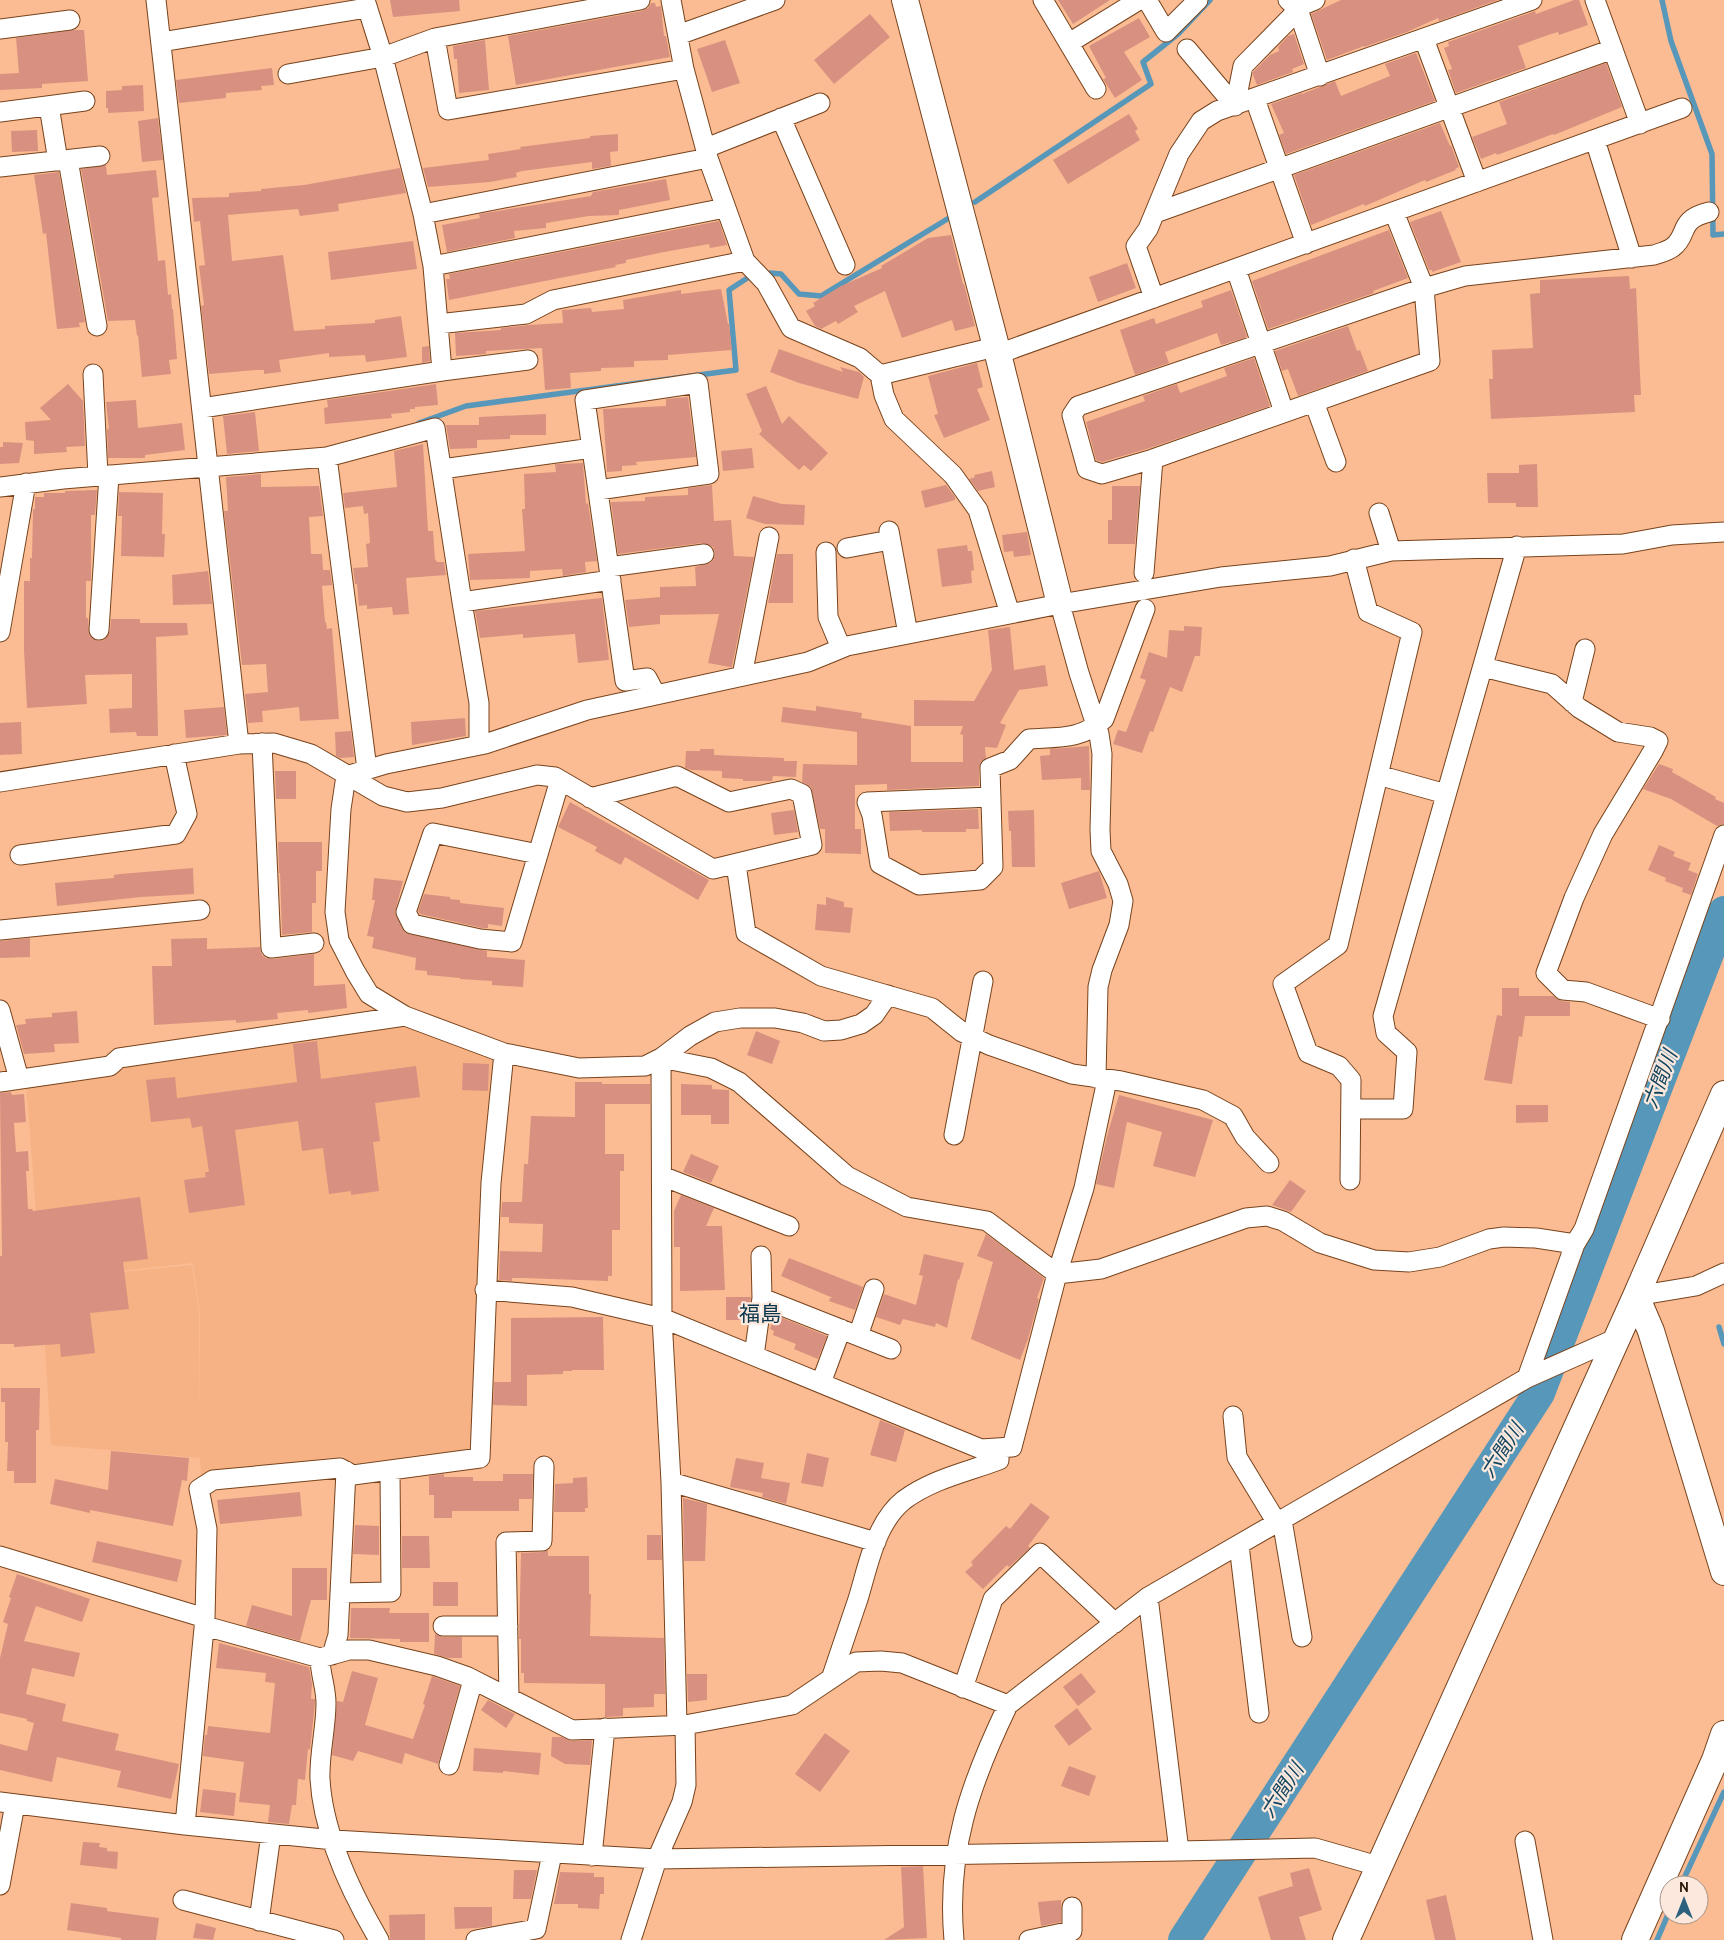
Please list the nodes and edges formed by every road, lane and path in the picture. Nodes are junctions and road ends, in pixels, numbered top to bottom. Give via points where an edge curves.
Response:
1 (156, 0) edge
2 (640, 0) edge
3 (671, 0) edge
4 (775, 0) edge
5 (905, 0) edge
6 (1043, 0) edge
7 (1139, 0) edge
8 (1147, 0) edge
9 (1198, 0) edge
10 (1315, 0) edge
11 (1532, 0) edge
12 (1594, 0) edge
13 (366, 4) edge
14 (1293, 5) edge
15 (70, 20) dead end
16 (0, 29) edge
17 (678, 35) junction
18 (435, 38) junction
19 (1424, 38) junction
20 (161, 42) junction
21 (1069, 43) junction
22 (1613, 49) junction
23 (1187, 50) dead end
24 (383, 57) junction
25 (684, 69) junction
26 (288, 74) dead end
27 (1320, 76) junction
28 (1096, 89) dead end
29 (1255, 99) junction
30 (85, 101) dead end
31 (820, 103) dead end
32 (49, 106) junction
33 (1235, 106) junction
34 (1450, 107) junction
35 (1682, 108) dead end
36 (0, 112) edge
37 (781, 118) junction
38 (1640, 124) junction
39 (1595, 140) junction
40 (707, 153) junction
41 (100, 156) dead end
42 (63, 160) junction
43 (0, 167) edge
44 (1280, 169) junction
45 (1477, 182) junction
46 (725, 208) junction
47 (1394, 212) junction
48 (1709, 212) dead end
49 (1155, 213) junction
50 (423, 214) junction
51 (1306, 244) junction
52 (1632, 258) junction
53 (745, 261) junction
54 (845, 265) dead end
55 (433, 266) junction
56 (1236, 269) junction
57 (1424, 288) junction
58 (1154, 298) junction
59 (438, 324) junction
60 (97, 326) dead end
61 (1262, 343) junction
62 (996, 351) junction
63 (528, 360) dead end
64 (442, 371) junction
65 (93, 374) dead end
66 (880, 375) junction
67 (1314, 402) junction
68 (202, 408) junction
69 (1284, 412) junction
70 (592, 448) junction
71 (327, 457) junction
72 (1153, 459) junction
73 (1336, 462) dead end
74 (208, 466) junction
75 (442, 469) junction
76 (104, 475) junction
77 (26, 484) junction
78 (0, 487) edge
79 (598, 490) junction
80 (1379, 513) dead end
81 (1724, 532) edge
82 (769, 537) dead end
83 (1517, 546) junction
84 (848, 548) dead end
85 (1391, 550) junction
86 (826, 552) dead end
87 (704, 554) dead end
88 (1354, 559) junction
89 (1144, 573) dead end
90 (610, 574) junction
91 (462, 602) junction
92 (1060, 604) junction
93 (1145, 609) dead end
94 (1010, 614) junction
95 (99, 630) dead end
96 (0, 632) edge
97 (908, 634) junction
98 (842, 648) junction
99 (1585, 649) dead end
100 (1483, 667) junction
101 (742, 676) junction
102 (656, 695) junction
103 (1572, 702) junction
104 (1097, 726) junction
105 (262, 743) junction
106 (239, 744) junction
107 (479, 745) junction
108 (174, 754) junction
109 (367, 769) junction
110 (1378, 775) junction
111 (346, 776) junction
112 (560, 780) junction
113 (0, 782) edge
114 (1446, 794) junction
115 (991, 797) junction
116 (590, 798) junction
117 (1724, 835) edge
118 (538, 854) junction
119 (20, 855) dead end
120 (736, 864) junction
121 (200, 910) dead end
122 (0, 930) edge
123 (314, 943) dead end
124 (983, 981) dead end
125 (888, 994) junction
126 (0, 1010) edge
127 (405, 1016) junction
128 (1660, 1019) junction
129 (972, 1037) junction
130 (504, 1052) junction
131 (661, 1058) junction
132 (19, 1079) junction
133 (1101, 1079) junction
134 (0, 1082) edge
135 (1724, 1094) edge
136 (1352, 1109) junction
137 (954, 1135) dead end
138 (1269, 1163) dead end
139 (662, 1176) junction
140 (1350, 1180) dead end
141 (788, 1226) dead end
142 (1575, 1244) junction
143 (761, 1256) dead end
144 (1724, 1273) edge
145 (1056, 1274) junction
146 (874, 1289) dead end
147 (485, 1290) junction
148 (1636, 1296) junction
149 (762, 1298) junction
150 (662, 1318) junction
151 (850, 1333) junction
152 (1617, 1338) junction
153 (891, 1349) dead end
154 (754, 1356) junction
155 (1530, 1376) junction
156 (821, 1383) junction
157 (1233, 1416) dead end
158 (998, 1448) junction
159 (544, 1466) dead end
160 (390, 1470) junction
161 (346, 1471) junction
162 (671, 1482) junction
163 (1280, 1521) junction
164 (876, 1542) junction
165 (1239, 1545) junction
166 (0, 1556) edge
167 (1724, 1572) edge
168 (340, 1593) junction
169 (1148, 1597) junction
170 (205, 1622) junction
171 (1115, 1623) junction
172 (443, 1626) dead end
173 (508, 1626) junction
174 (1302, 1637) dead end
175 (326, 1656) junction
176 (831, 1679) junction
177 (473, 1680) junction
178 (963, 1688) junction
179 (510, 1697) junction
180 (1008, 1705) junction
181 (1259, 1713) dead end
182 (681, 1725) junction
183 (605, 1728) junction
184 (1724, 1734) edge
185 (449, 1765) dead end
186 (7, 1803) edge
187 (185, 1825) junction
188 (271, 1834) junction
189 (334, 1840) junction
190 (1525, 1841) dead end
191 (1179, 1851) junction
192 (552, 1854) junction
193 (592, 1856) junction
194 (955, 1856) junction
195 (657, 1859) junction
196 (1378, 1866) junction
197 (0, 1885) edge
198 (183, 1900) dead end
199 (1072, 1907) dead end
200 (259, 1920) junction
201 (334, 1940) edge
202 (379, 1940) edge
203 (476, 1940) edge
204 (631, 1940) edge
205 (954, 1940) edge
206 (1029, 1940) edge
207 (1346, 1940) edge
208 (1543, 1940) edge
209 (1635, 1940) edge

1 - 20 street
2 - 18 street
3 - 17 street
4 - 17 street
5 - 62 street
6 - 21 street
7 - 21 street
8 - 9 street via 1166,32
10 - 14 street
11 - 19 street
12 - 22 street
13 - 20 street
13 - 24 street
14 - 27 street
14 - 33 street via 1244,66
15 - 16 street
17 - 25 street
18 - 24 street
18 - 25 street via 448,110
19 - 27 street
19 - 34 street
20 - 68 street
21 - 28 street
22 - 34 street
22 - 38 street
23 - 33 street
24 - 26 street
24 - 50 street
25 - 40 street
27 - 29 street
29 - 33 street
29 - 44 street
30 - 32 street
31 - 37 street
32 - 36 street
32 - 42 street
33 - 49 street via 1217,111 1201,121 1179,154
34 - 44 street
34 - 45 street
35 - 38 street
37 - 40 street
37 - 54 street
38 - 39 street
39 - 45 street
39 - 52 street
40 - 46 street
40 - 50 street
41 - 42 street
42 - 43 street
42 - 60 street
44 - 49 street
44 - 51 street
45 - 47 street
46 - 53 street
46 - 55 street
47 - 51 street
47 - 57 street
48 - 52 street via 1700,214 1685,225 1674,247 1654,255
49 - 58 street via 1136,246
50 - 55 street
51 - 56 street
52 - 57 street via 1465,276
53 - 59 street via 553,300 526,314
53 - 66 street via 766,283 791,328 860,358
55 - 59 street
56 - 58 street
56 - 61 street
57 - 61 street
57 - 67 street via 1430,361
58 - 62 street
59 - 64 street
61 - 69 street
61 - 72 street via 1078,406 1072,415 1087,469 1102,474
62 - 66 street
62 - 92 street
63 - 64 street
64 - 68 street
65 - 76 street
66 - 94 street via 894,419 953,475 978,510
67 - 69 street
67 - 73 street
68 - 74 street
69 - 72 street
70 - 75 street
70 - 79 street
70 - 79 street via 585,400 698,383 710,474
71 - 74 street
71 - 75 street via 435,428
71 - 109 street
72 - 89 street
74 - 76 street
74 - 106 street
75 - 91 street
76 - 77 street
76 - 95 street
77 - 78 street
77 - 96 street
79 - 90 street
80 - 85 street
81 - 83 street via 1672,535 1623,544
82 - 101 street
83 - 85 street
83 - 100 street
84 - 97 street via 889,535
85 - 88 street
86 - 98 street via 828,617
87 - 90 street
88 - 92 street via 1330,566 1221,577
88 - 110 street via 1368,612 1412,632
90 - 91 street
90 - 102 street via 625,681 647,678
91 - 107 street via 479,703
92 - 94 street
92 - 104 street
93 - 104 street via 1104,719
94 - 97 street
97 - 98 street
98 - 101 street via 808,662
99 - 103 street
100 - 103 street via 1552,684
100 - 114 street
101 - 102 street
102 - 107 street via 587,710
103 - 128 street via 1618,732 1658,741 1603,834 1546,973 1563,990 1586,992
104 - 115 street via 1079,735 1029,739 1010,760 990,768
104 - 133 street via 1102,754 1101,851 1123,901 1120,925 1098,987
105 - 106 street
105 - 111 street via 274,743 311,754
105 - 123 street via 271,948
106 - 108 street
107 - 109 street
108 - 113 street
108 - 119 street via 187,814 176,834
109 - 111 street
110 - 114 street
110 - 136 street via 1338,945 1283,984 1308,1053 1338,1066 1351,1080
111 - 112 street via 383,796 407,802 442,798 537,775
111 - 127 street via 335,912 339,940 370,994
112 - 116 street
112 - 118 street
114 - 136 street via 1383,1016 1386,1033 1407,1052 1403,1109
115 - 115 street via 993,867 980,880 919,885 880,864 867,802
116 - 120 street via 713,869
116 - 120 street via 677,776 728,802 791,789 802,794 812,845
117 - 128 street
118 - 118 street via 512,942 480,939 412,924 406,912 433,833
120 - 125 street via 746,933 821,976
121 - 122 street
124 - 129 street
125 - 129 street via 932,1008
125 - 131 street via 874,1015 861,1024 842,1030 824,1031 775,1018 740,1018 715,1022
126 - 132 street
127 - 130 street
127 - 132 street via 119,1058 110,1066
128 - 142 street via 1584,1229
129 - 133 street via 1072,1074
129 - 137 street
130 - 131 street via 579,1068 645,1066
130 - 147 street via 491,1183
131 - 139 street
131 - 145 street via 711,1068 739,1082 847,1176 908,1207 987,1221
132 - 134 street
133 - 138 street via 1203,1100 1233,1116 1245,1137
133 - 145 street via 1084,1188
135 - 148 street
136 - 140 street
139 - 141 street
139 - 150 street
142 - 145 street via 1504,1237 1489,1239 1440,1257 1409,1262 1374,1260 1320,1242 1283,1221 1267,1216 1246,1218 1101,1269
142 - 155 street
143 - 149 street
144 - 148 street via 1696,1286
145 - 158 street via 1012,1447
146 - 151 street
147 - 150 street via 572,1297
147 - 160 street via 480,1458
148 - 152 street
148 - 167 street via 1651,1330
149 - 151 street
149 - 154 street
150 - 154 street
150 - 162 street
151 - 153 street
151 - 156 street
152 - 155 street
152 - 196 street
154 - 156 street
155 - 163 street
156 - 158 street via 982,1449
157 - 163 street via 1237,1457
158 - 164 street via 998,1460 949,1476 904,1500 889,1516
159 - 173 street via 542,1540 506,1542
160 - 161 street via 353,1475
160 - 168 street via 390,1592
161 - 168 street
161 - 170 street via 340,1468 213,1480 199,1489 207,1529
162 - 164 street
162 - 182 street
163 - 165 street
163 - 174 street
164 - 176 street
165 - 169 street
165 - 181 street
166 - 170 street
168 - 175 street via 338,1635
169 - 171 street
169 - 191 street
170 - 175 street
170 - 187 street
171 - 178 street via 1040,1553 992,1599
171 - 180 street
172 - 173 street
173 - 179 street
175 - 177 street via 349,1650 370,1650 437,1666
175 - 189 street via 320,1674 326,1690 320,1778 322,1804
176 - 178 street via 856,1662 881,1661 902,1663
176 - 182 street via 792,1705
177 - 179 street
177 - 185 street
178 - 180 street
179 - 183 street via 572,1730
180 - 194 street via 972,1787
182 - 183 street
182 - 195 street via 686,1785
183 - 193 street
184 - 209 street
186 - 187 street
186 - 197 street
187 - 188 street
188 - 189 street
188 - 200 street
189 - 192 street
189 - 202 street via 357,1901
190 - 208 street
191 - 194 street
191 - 196 street via 1315,1848
192 - 193 street
192 - 203 street via 536,1929
193 - 195 street
194 - 195 street
194 - 205 street
195 - 204 street
196 - 207 street
198 - 200 street
199 - 206 street via 1072,1930
200 - 201 street

